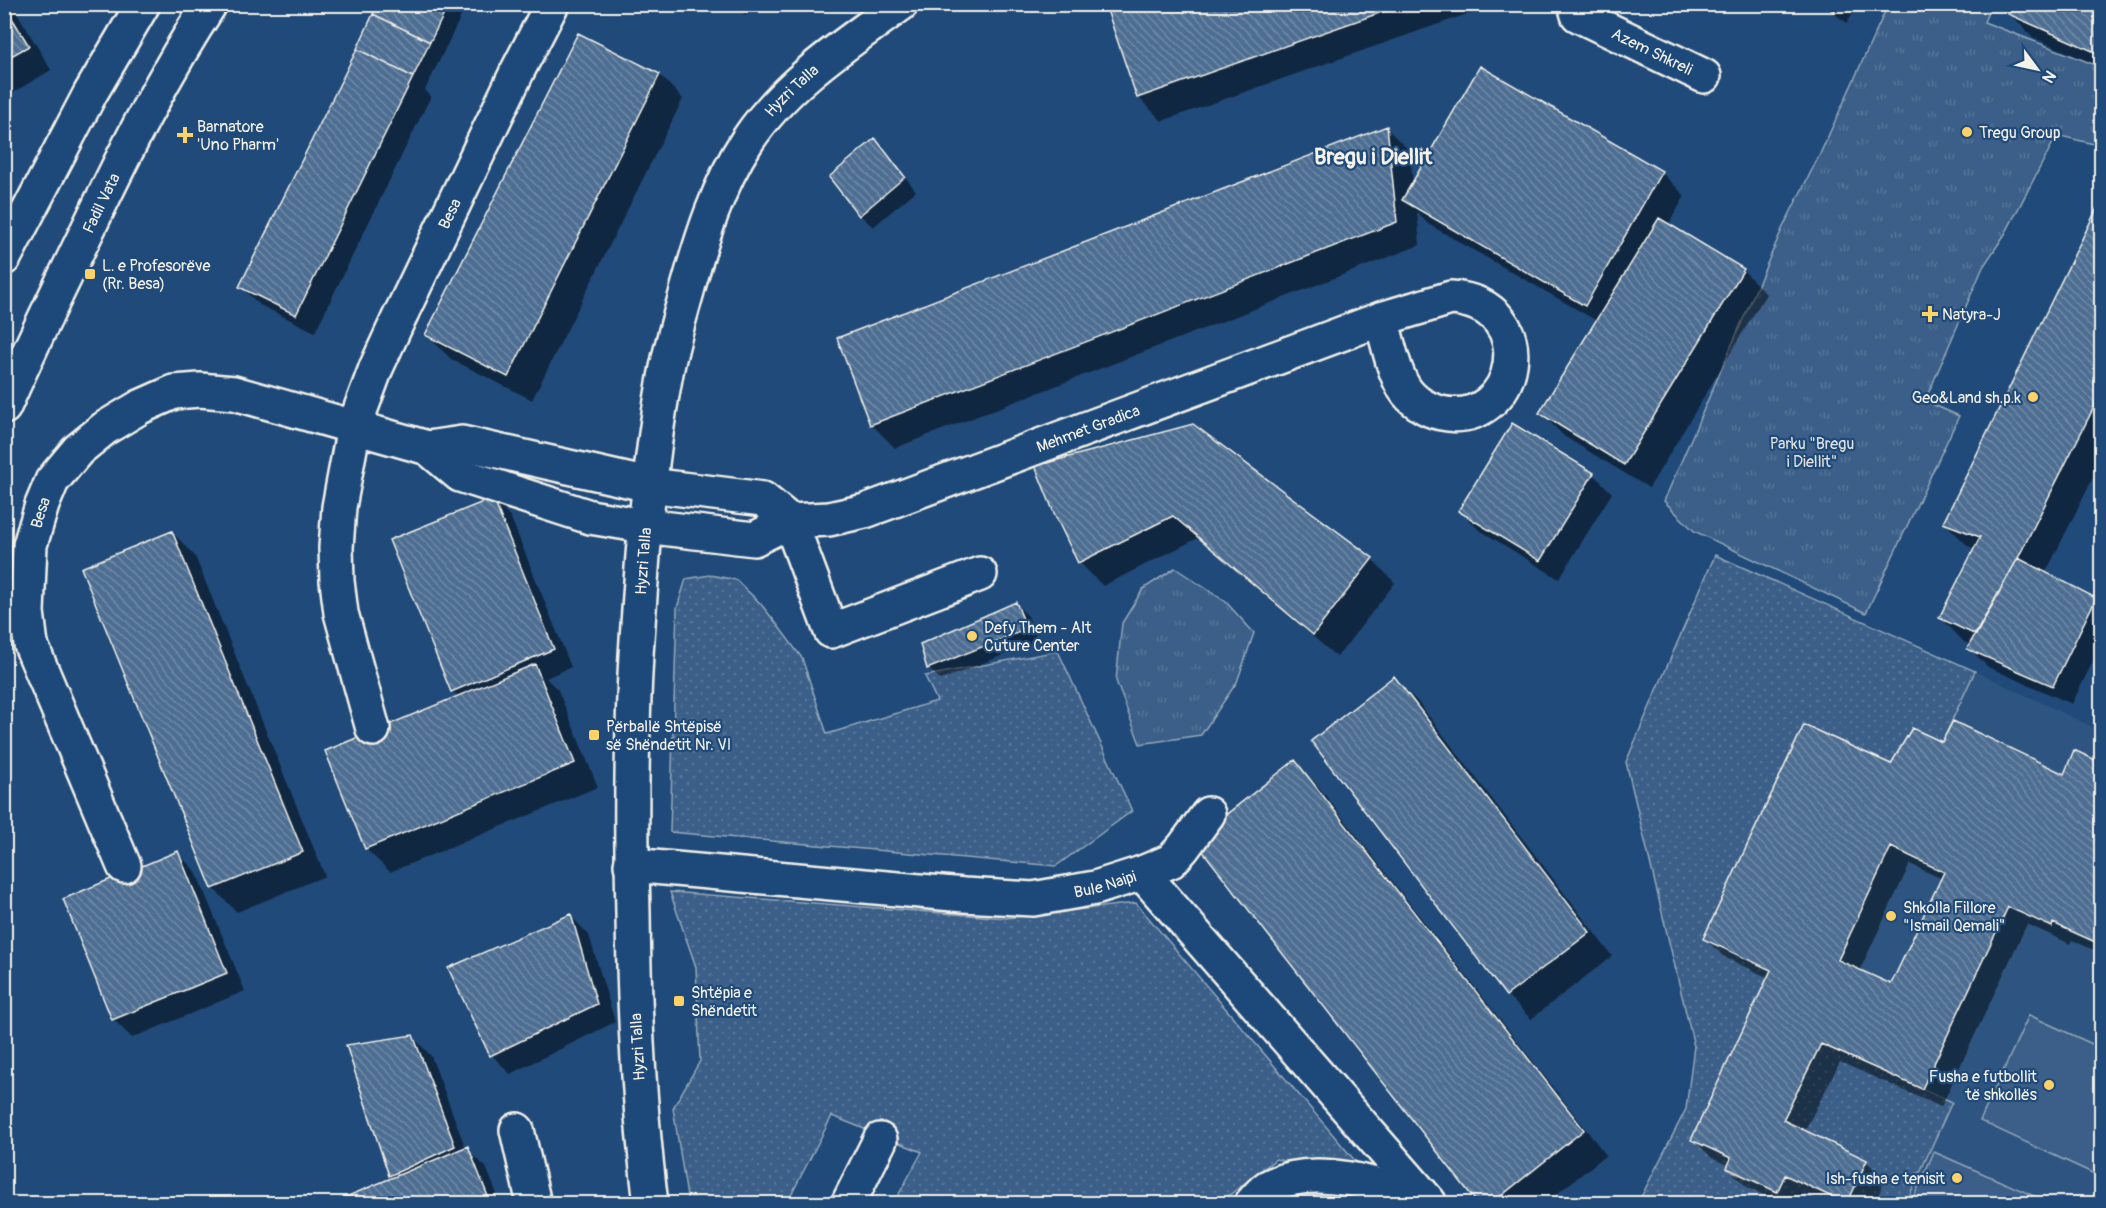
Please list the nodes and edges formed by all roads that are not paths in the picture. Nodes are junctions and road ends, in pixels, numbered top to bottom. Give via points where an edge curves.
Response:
1 (143, 4) edge
2 (210, 4) edge
3 (552, 4) edge
4 (901, 4) edge
5 (1575, 4) edge
6 (1704, 76) dead end
7 (4, 258) edge
8 (1381, 319) dead end
9 (4, 407) edge
10 (354, 427) junction
11 (428, 448) junction
12 (649, 485) junction
13 (790, 521) junction
14 (645, 526) junction
15 (980, 574) dead end
16 (373, 729) dead end
17 (1208, 814) dead end
18 (631, 865) junction
19 (124, 866) dead end
20 (1142, 873) junction
21 (517, 1130) dead end
22 (880, 1140) dead end
23 (1429, 1202) edge
24 (534, 1203) edge
25 (651, 1203) edge
26 (848, 1203) edge
27 (1251, 1203) edge

1 - 7 street via 90,94
2 - 9 street, Fadil Vata via 182,47 118,167
3 - 10 street, Besa via 399,318
4 - 12 street, Hyzri Talla via 792,88 768,112 731,169 693,269 674,337
5 - 6 street, Azem Shkreli via 1578,15
8 - 13 street, Mehmet Gradica via 865,511 830,519
10 - 11 street, Besa
10 - 16 street, Besa via 339,507 337,581 341,613
10 - 19 street, Besa via 234,393 174,392 105,428 78,450 52,481 30,545 27,612 31,645
11 - 12 street, Besa via 462,443
11 - 14 street, Besa via 460,474 590,517
12 - 13 street via 763,499
12 - 14 street, Hyzri Talla
13 - 14 street, Mehmet Gradica via 754,539
13 - 15 street via 831,631
14 - 18 street, Hyzri Talla via 633,720
17 - 20 street via 1171,861
18 - 20 street, Bule Naipi via 1033,899 1095,888
18 - 25 street, Hyzri Talla via 635,1021
20 - 23 street, Bule Naipi
21 - 24 street
22 - 26 street
23 - 27 street via 1374,1183 1294,1177 1266,1188

